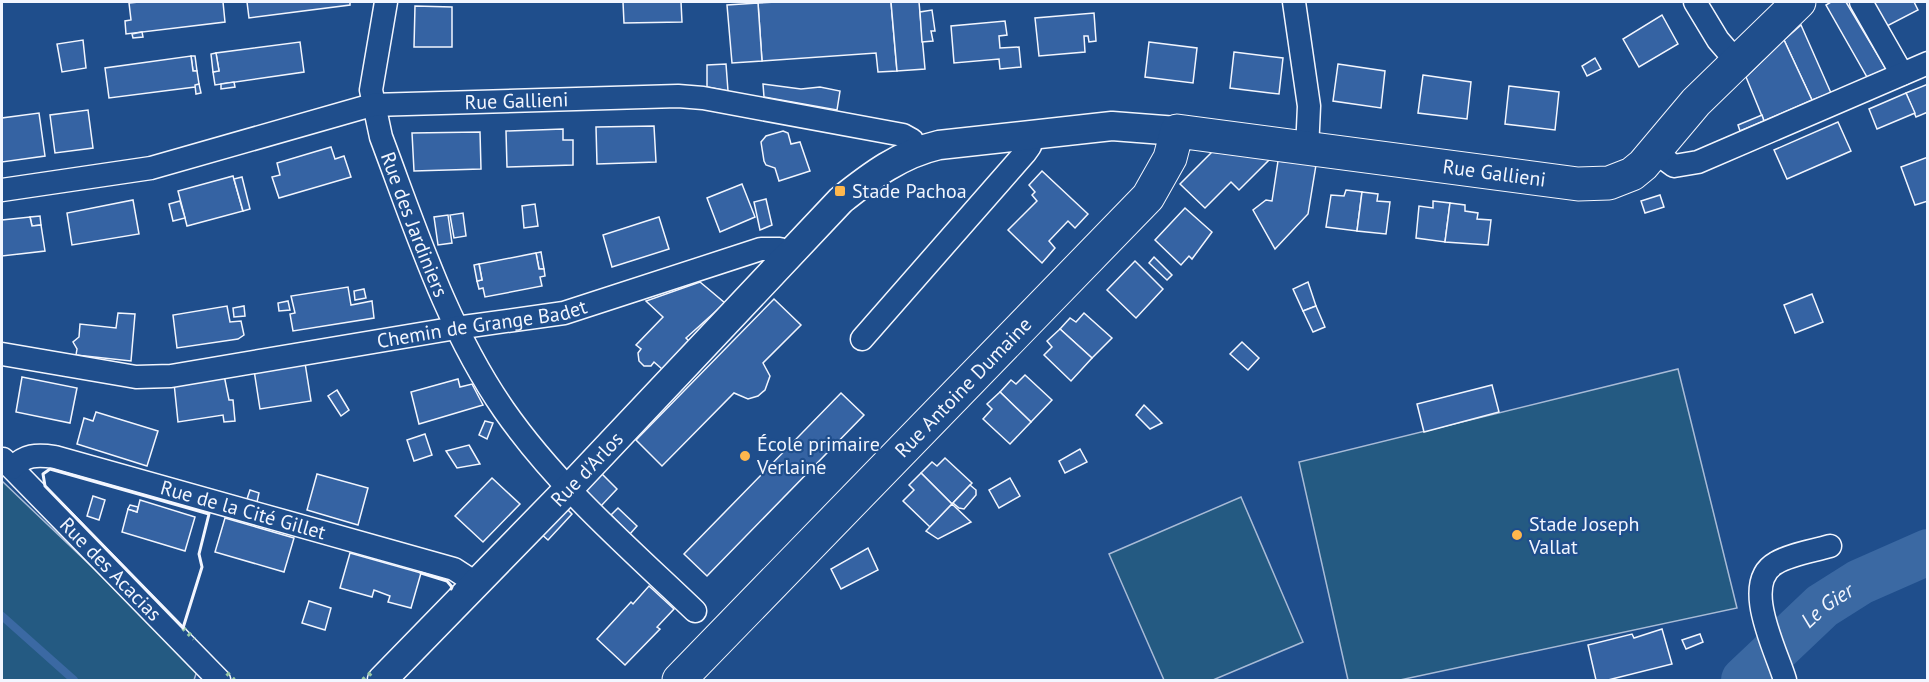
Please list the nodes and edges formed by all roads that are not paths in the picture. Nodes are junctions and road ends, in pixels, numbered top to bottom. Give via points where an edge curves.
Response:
1 (386, 2) edge
2 (1294, 2) edge
3 (1695, 2) edge
4 (1799, 2) edge
5 (1861, 2) edge
6 (1737, 62) junction
7 (1928, 63) edge
8 (1902, 74) junction
9 (372, 105) junction
10 (1178, 131) junction
11 (1030, 135) junction
12 (916, 150) junction
13 (1306, 150) junction
14 (1655, 152) junction
15 (2, 190) edge
16 (789, 256) junction
17 (456, 328) junction
18 (862, 339) dead end
19 (2, 354) edge
20 (7, 463) edge
21 (567, 489) junction
22 (1830, 546) dead end
23 (474, 582) junction
24 (695, 611) dead end
25 (1782, 671) edge
26 (219, 681) edge
27 (382, 681) edge
28 (679, 681) edge

1 - 9 street, Rue des Jardiniers via 373,71
2 - 13 street via 1309,106
3 - 6 street
4 - 6 main road, Rue Gallieni
5 - 8 street
6 - 14 main road, Rue Gallieni via 1696,102
7 - 8 street
8 - 14 street via 1698,162 1674,166
9 - 12 street, Rue Gallieni via 678,96 903,135 912,140
9 - 15 street, Rue Gallieni via 151,168
9 - 17 street, Rue des Jardiniers
10 - 11 street, Rue Gallieni via 1112,126
10 - 13 main road, Rue Gallieni
10 - 28 main road, Rue Antoine Dumaine via 1170,158 1148,197
11 - 12 street, Rue Gallieni
11 - 18 street via 1025,153
12 - 16 street via 841,200
13 - 14 main road, Rue Gallieni via 1586,184 1609,183 1632,174
16 - 17 street, Chemin de Grange Badet via 780,249 761,249 585,308
16 - 21 street, Rue d'Arlos
17 - 19 street, Chemin de Grange Badet via 171,376 136,377
17 - 21 street, Rue des Jardiniers via 504,410
20 - 23 street, Rue de la Cité Gillet via 30,455 55,457 454,569
20 - 26 street, Rue des Acacias
21 - 23 street, Rue d'Arlos
21 - 24 street, Rue des Jardiniers
22 - 25 street via 1785,559 1768,569 1760,597
23 - 27 street, Rue d'Arlos

